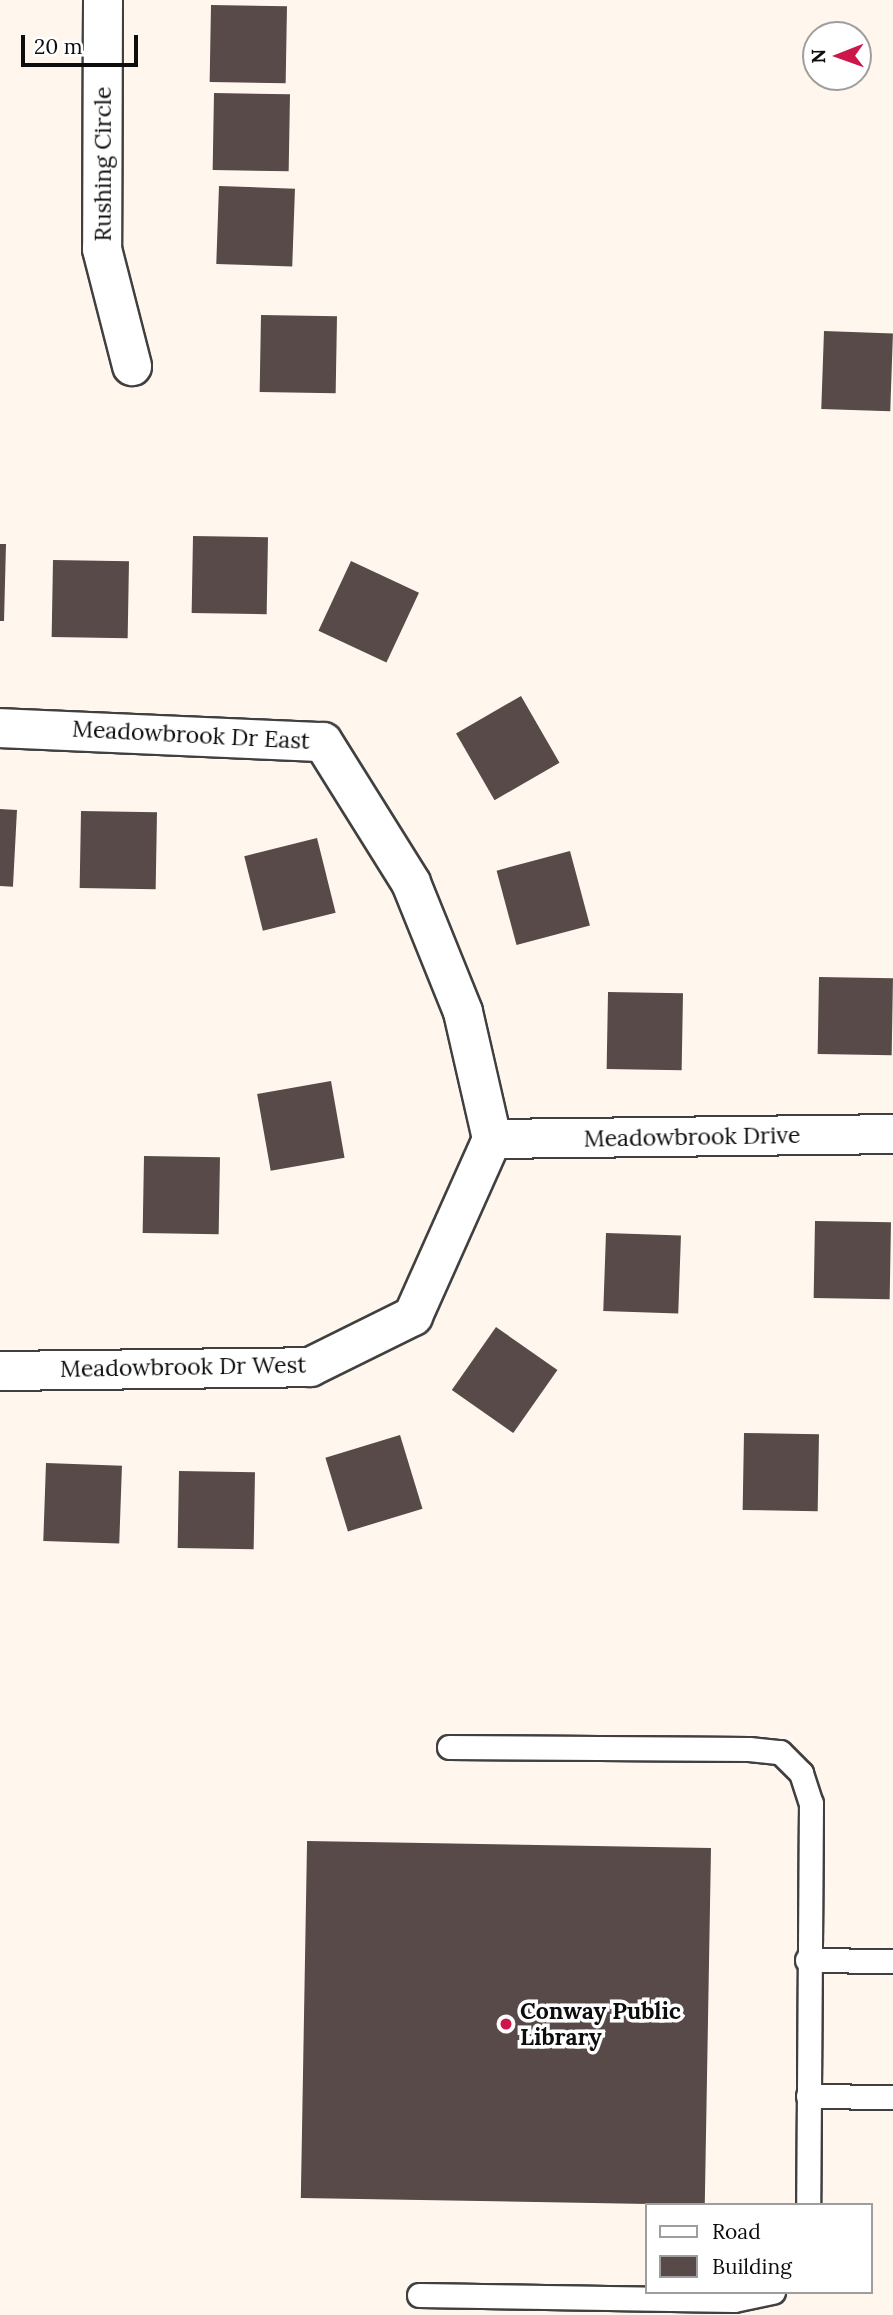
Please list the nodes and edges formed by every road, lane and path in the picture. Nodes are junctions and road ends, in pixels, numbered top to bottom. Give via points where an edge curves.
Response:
1 (103, 0) edge
2 (132, 366) dead end
3 (0, 728) edge
4 (893, 1134) edge
5 (492, 1139) junction
6 (0, 1371) edge
7 (449, 1747) dead end
8 (807, 1960) junction
9 (893, 1961) edge
10 (808, 2096) junction
11 (893, 2097) edge
12 (808, 2203) edge
13 (763, 2294) edge
14 (419, 2295) dead end

1 - 2 street, Rushing Circle via 102,249
3 - 5 street, Meadowbrook Dr East via 323,742 411,883 463,1012
4 - 5 street, Meadowbrook Drive
5 - 6 street, Meadowbrook Dr West via 413,1316 310,1367
7 - 8 lane via 780,1752 801,1773 811,1803
8 - 9 lane
8 - 10 lane
10 - 11 lane
10 - 12 lane
13 - 14 lane via 734,2300

